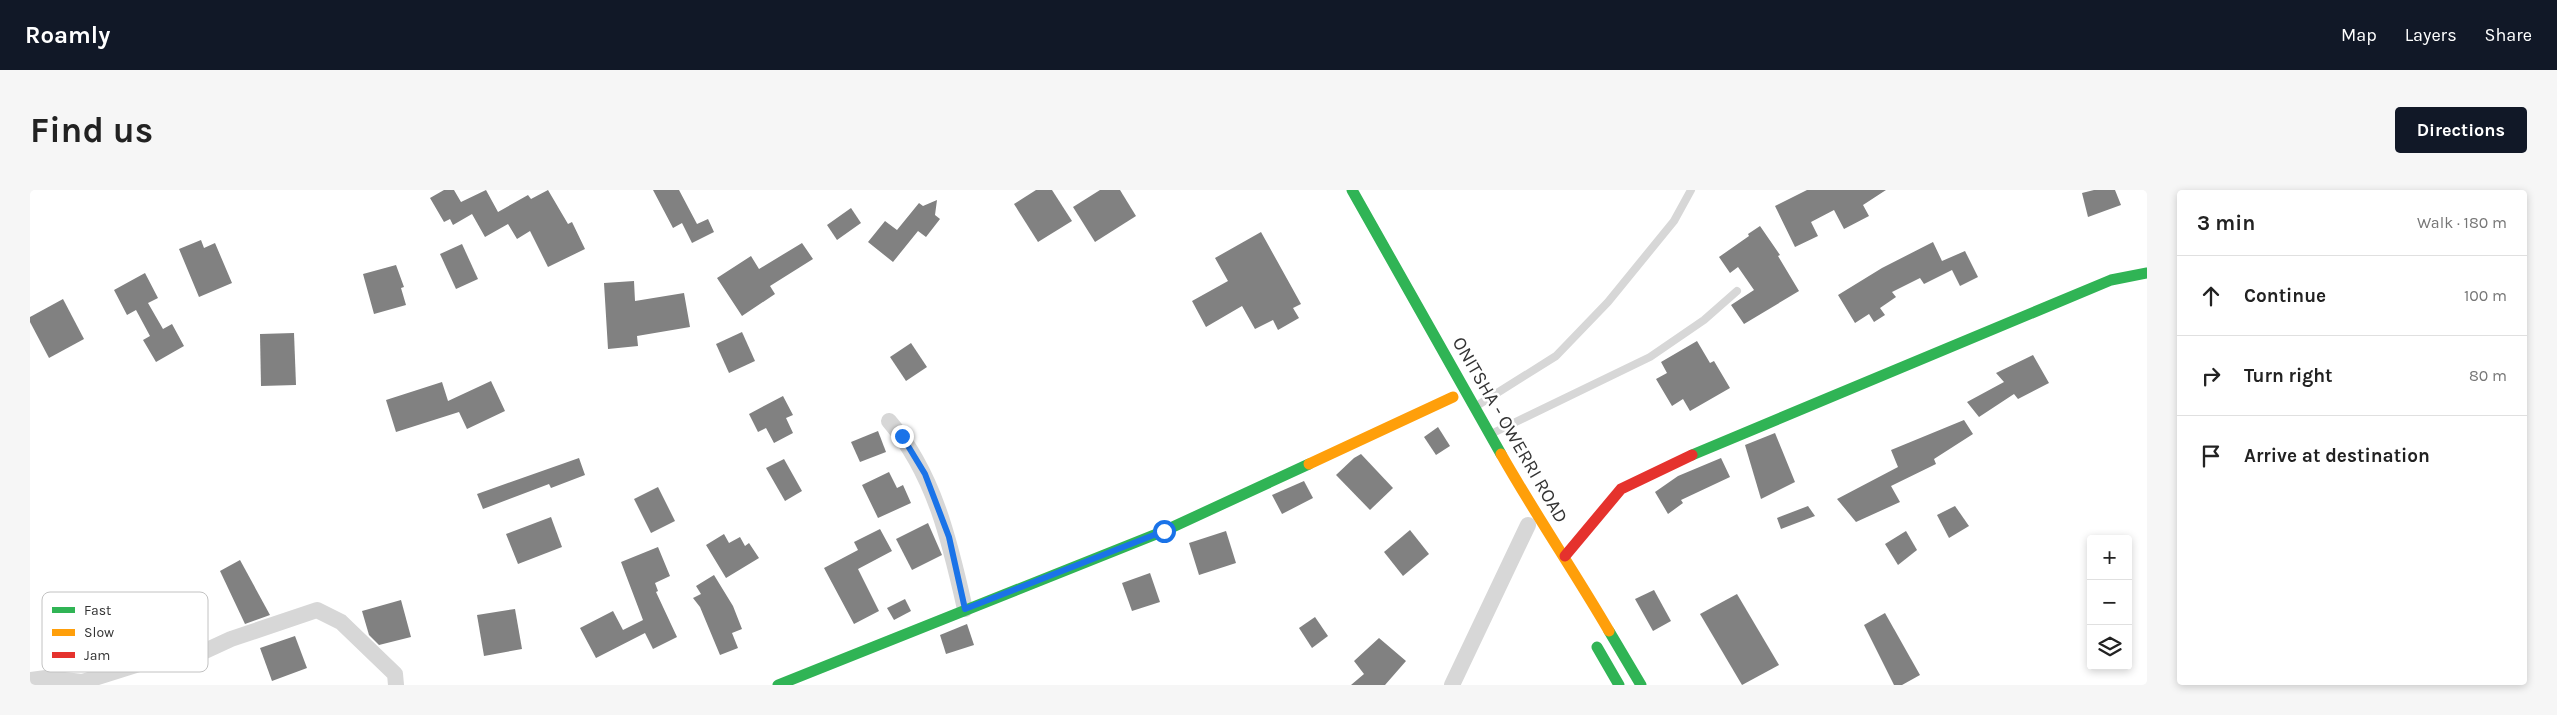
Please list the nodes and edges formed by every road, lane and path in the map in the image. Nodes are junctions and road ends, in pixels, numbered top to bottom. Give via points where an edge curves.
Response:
1 (1352, 190) edge
2 (1691, 190) edge
3 (2147, 273) edge
4 (1736, 291) dead end
5 (1453, 397) dead end
6 (1476, 406) junction
7 (889, 420) dead end
8 (1492, 434) junction
9 (1525, 521) joint
10 (1536, 542) dead end
11 (1565, 556) junction
12 (965, 609) junction
13 (1589, 634) dead end
14 (208, 650) edge
15 (114, 672) edge
16 (30, 680) edge
17 (396, 685) edge
18 (778, 685) edge
19 (1452, 685) edge
20 (1619, 685) edge
21 (1641, 685) edge

1 - 6 main road, ONITSHA - OWERRI ROAD
2 - 6 lane via 1674,221 1614,295 1556,356
3 - 11 main road via 2111,280 1720,441 1621,489
4 - 8 lane via 1704,320 1650,357
5 - 12 main road via 1164,531
6 - 8 main road, ONITSHA - OWERRI ROAD
7 - 12 street via 925,474 949,537
8 - 11 main road, ONITSHA - OWERRI ROAD via 1531,507
9 - 10 main road, ONITSHA - OWERRI ROAD
9 - 19 street
11 - 21 main road, ONITSHA - OWERRI ROAD
12 - 18 main road
13 - 20 main road
14 - 17 street via 318,610 341,622 395,674
15 - 16 street via 82,682 46,678

